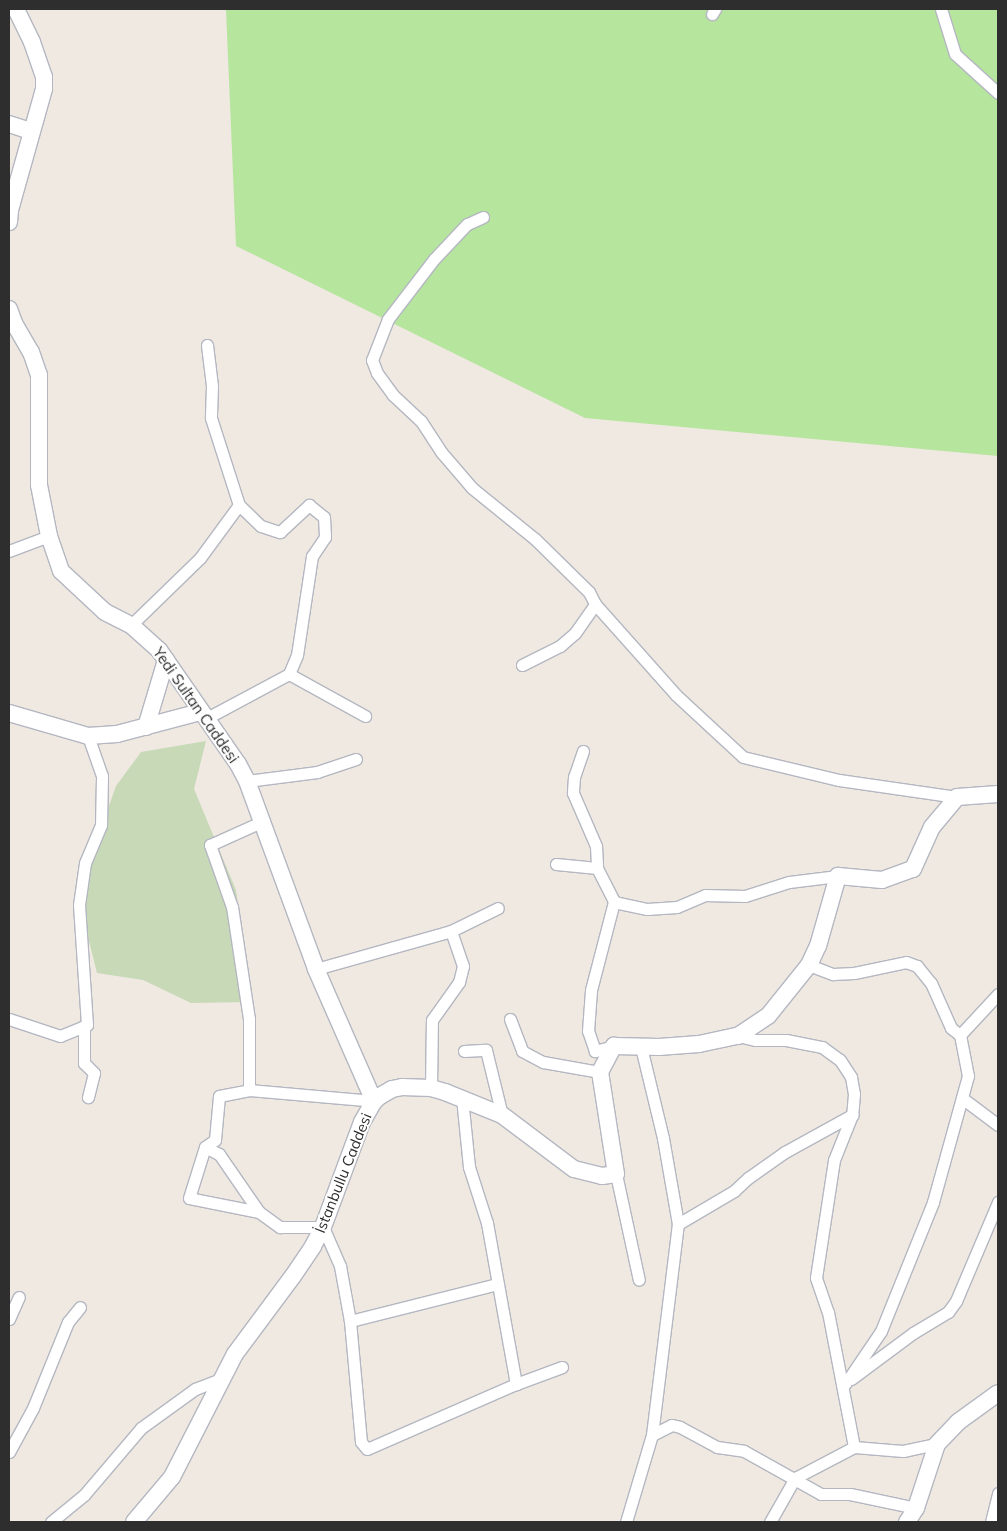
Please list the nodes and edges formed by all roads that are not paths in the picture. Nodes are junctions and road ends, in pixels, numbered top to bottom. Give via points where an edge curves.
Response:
1 (16, 9) edge
2 (941, 9) edge
3 (998, 93) edge
4 (9, 124) edge
5 (31, 131) junction
6 (9, 215) edge
7 (484, 217) dead end
8 (9, 309) edge
9 (207, 345) dead end
10 (239, 505) junction
11 (49, 536) junction
12 (9, 551) edge
13 (595, 604) junction
14 (131, 625) junction
15 (166, 660) junction
16 (522, 665) dead end
17 (290, 674) junction
18 (9, 713) edge
19 (203, 716) junction
20 (365, 716) dead end
21 (146, 727) junction
22 (88, 736) junction
23 (583, 751) dead end
24 (356, 759) dead end
25 (247, 781) junction
26 (998, 794) edge
27 (957, 797) junction
28 (262, 822) junction
29 (556, 864) dead end
30 (597, 868) junction
31 (838, 876) junction
32 (614, 902) junction
33 (498, 908) dead end
34 (450, 931) junction
35 (809, 965) junction
36 (316, 968) junction
37 (998, 994) edge
38 (9, 1019) edge
39 (510, 1019) dead end
40 (84, 1026) junction
41 (960, 1035) junction
42 (738, 1036) junction
43 (614, 1046) junction
44 (641, 1047) junction
45 (464, 1051) dead end
46 (600, 1072) junction
47 (432, 1088) junction
48 (249, 1090) junction
49 (88, 1097) dead end
50 (462, 1098) junction
51 (962, 1098) junction
52 (374, 1101) junction
53 (502, 1115) junction
54 (852, 1115) junction
55 (998, 1124) edge
56 (205, 1147) junction
57 (616, 1174) junction
58 (998, 1202) edge
59 (260, 1212) junction
60 (678, 1224) junction
61 (323, 1227) junction
62 (639, 1280) dead end
63 (497, 1284) junction
64 (19, 1297) dead end
65 (80, 1307) dead end
66 (9, 1319) edge
67 (350, 1322) junction
68 (562, 1367) dead end
69 (221, 1379) junction
70 (516, 1384) junction
71 (844, 1384) junction
72 (998, 1393) edge
73 (846, 1402) junction
74 (652, 1435) junction
75 (937, 1444) junction
76 (854, 1447) junction
77 (9, 1452) edge
78 (795, 1478) junction
79 (998, 1493) edge
80 (916, 1508) junction
81 (51, 1522) edge
82 (134, 1522) edge
83 (626, 1522) edge
84 (770, 1522) edge
85 (907, 1522) edge
86 (991, 1522) edge

1 - 5 street via 44,77 44,89
2 - 3 street via 954,54
4 - 5 street
5 - 6 street
7 - 13 street via 468,224 410,288 388,319 372,360 393,396 420,421 472,488 535,539 589,592
8 - 11 street, Yedi Sultan Caddesi via 31,352 38,375 37,465
9 - 10 street via 212,386 211,418
10 - 14 street via 200,558
10 - 17 street via 261,526 280,532 309,505 324,517 324,537 312,556 297,655
11 - 12 street
11 - 14 street, Yedi Sultan Caddesi via 61,571 70,581 105,612
13 - 16 street via 575,633 560,646
13 - 27 street via 676,695 743,757 839,780
14 - 15 street, Yedi Sultan Caddesi
15 - 19 street, Yedi Sultan Caddesi
15 - 21 street
17 - 19 street
17 - 20 street
18 - 22 street
19 - 21 street
19 - 25 street, Yedi Sultan Caddesi
21 - 22 street
22 - 40 street via 102,776 101,825 85,863 78,906 87,1025
23 - 30 street via 574,777 573,793 596,846
24 - 25 street via 317,772
25 - 28 street, Yedi Sultan Caddesi
26 - 27 street
27 - 31 street via 932,827 913,870 882,880
28 - 36 street, Yedi Sultan Caddesi
28 - 48 street via 210,845 232,907 249,1019
29 - 30 street
30 - 32 street
31 - 32 street via 789,882 745,896 705,896 677,907 647,909
31 - 35 street via 818,946
32 - 43 street via 591,990 588,1031 594,1051
33 - 34 street
34 - 36 street
34 - 47 street via 463,966 459,982 432,1020
35 - 41 street via 834,974 906,962 917,966 931,983 951,1028
35 - 42 street via 768,1016
36 - 52 street, Yedi Sultan Caddesi
37 - 41 street
38 - 40 street via 60,1036
39 - 46 street via 522,1051 543,1062
40 - 49 street via 84,1063 94,1073
41 - 51 street via 968,1076
42 - 44 street via 699,1044
42 - 54 street via 786,1040 822,1048 840,1060 851,1077 854,1094
43 - 44 street
43 - 46 street
44 - 60 street via 663,1138
45 - 53 street via 486,1050
46 - 57 street
47 - 50 street, İstanbullu Caddesi
47 - 52 street, İstanbullu Caddesi via 392,1089
48 - 52 street
48 - 56 street via 219,1096 215,1140
50 - 53 street, İstanbullu Caddesi
50 - 63 street via 469,1167 486,1223
51 - 55 street
51 - 71 street via 933,1202 881,1331
52 - 61 street, İstanbullu Caddesi via 351,1148
53 - 57 street, İstanbullu Caddesi via 574,1169 602,1176
54 - 60 street via 785,1152 734,1191
54 - 73 street via 834,1160 816,1278 828,1312
56 - 59 street via 219,1154
56 - 59 street via 189,1198
57 - 62 street
58 - 71 street via 956,1301 948,1312 913,1333
59 - 61 street via 280,1228
60 - 74 street
61 - 67 street via 340,1266
61 - 69 street, İstanbullu Caddesi
63 - 67 street
63 - 70 street
64 - 66 street
65 - 77 street via 68,1322 33,1408
67 - 70 street via 361,1442 366,1449
68 - 70 street
69 - 81 street via 195,1388 141,1428 84,1495
69 - 82 street, İstanbullu Caddesi via 172,1476
71 - 73 street
72 - 75 street via 958,1422
73 - 76 street
74 - 78 street via 672,1425 680,1427 717,1447 744,1451
74 - 83 street
75 - 76 street via 903,1452
75 - 80 street
76 - 78 street
78 - 80 street via 821,1494 850,1494
78 - 84 street
79 - 86 street
80 - 85 street

